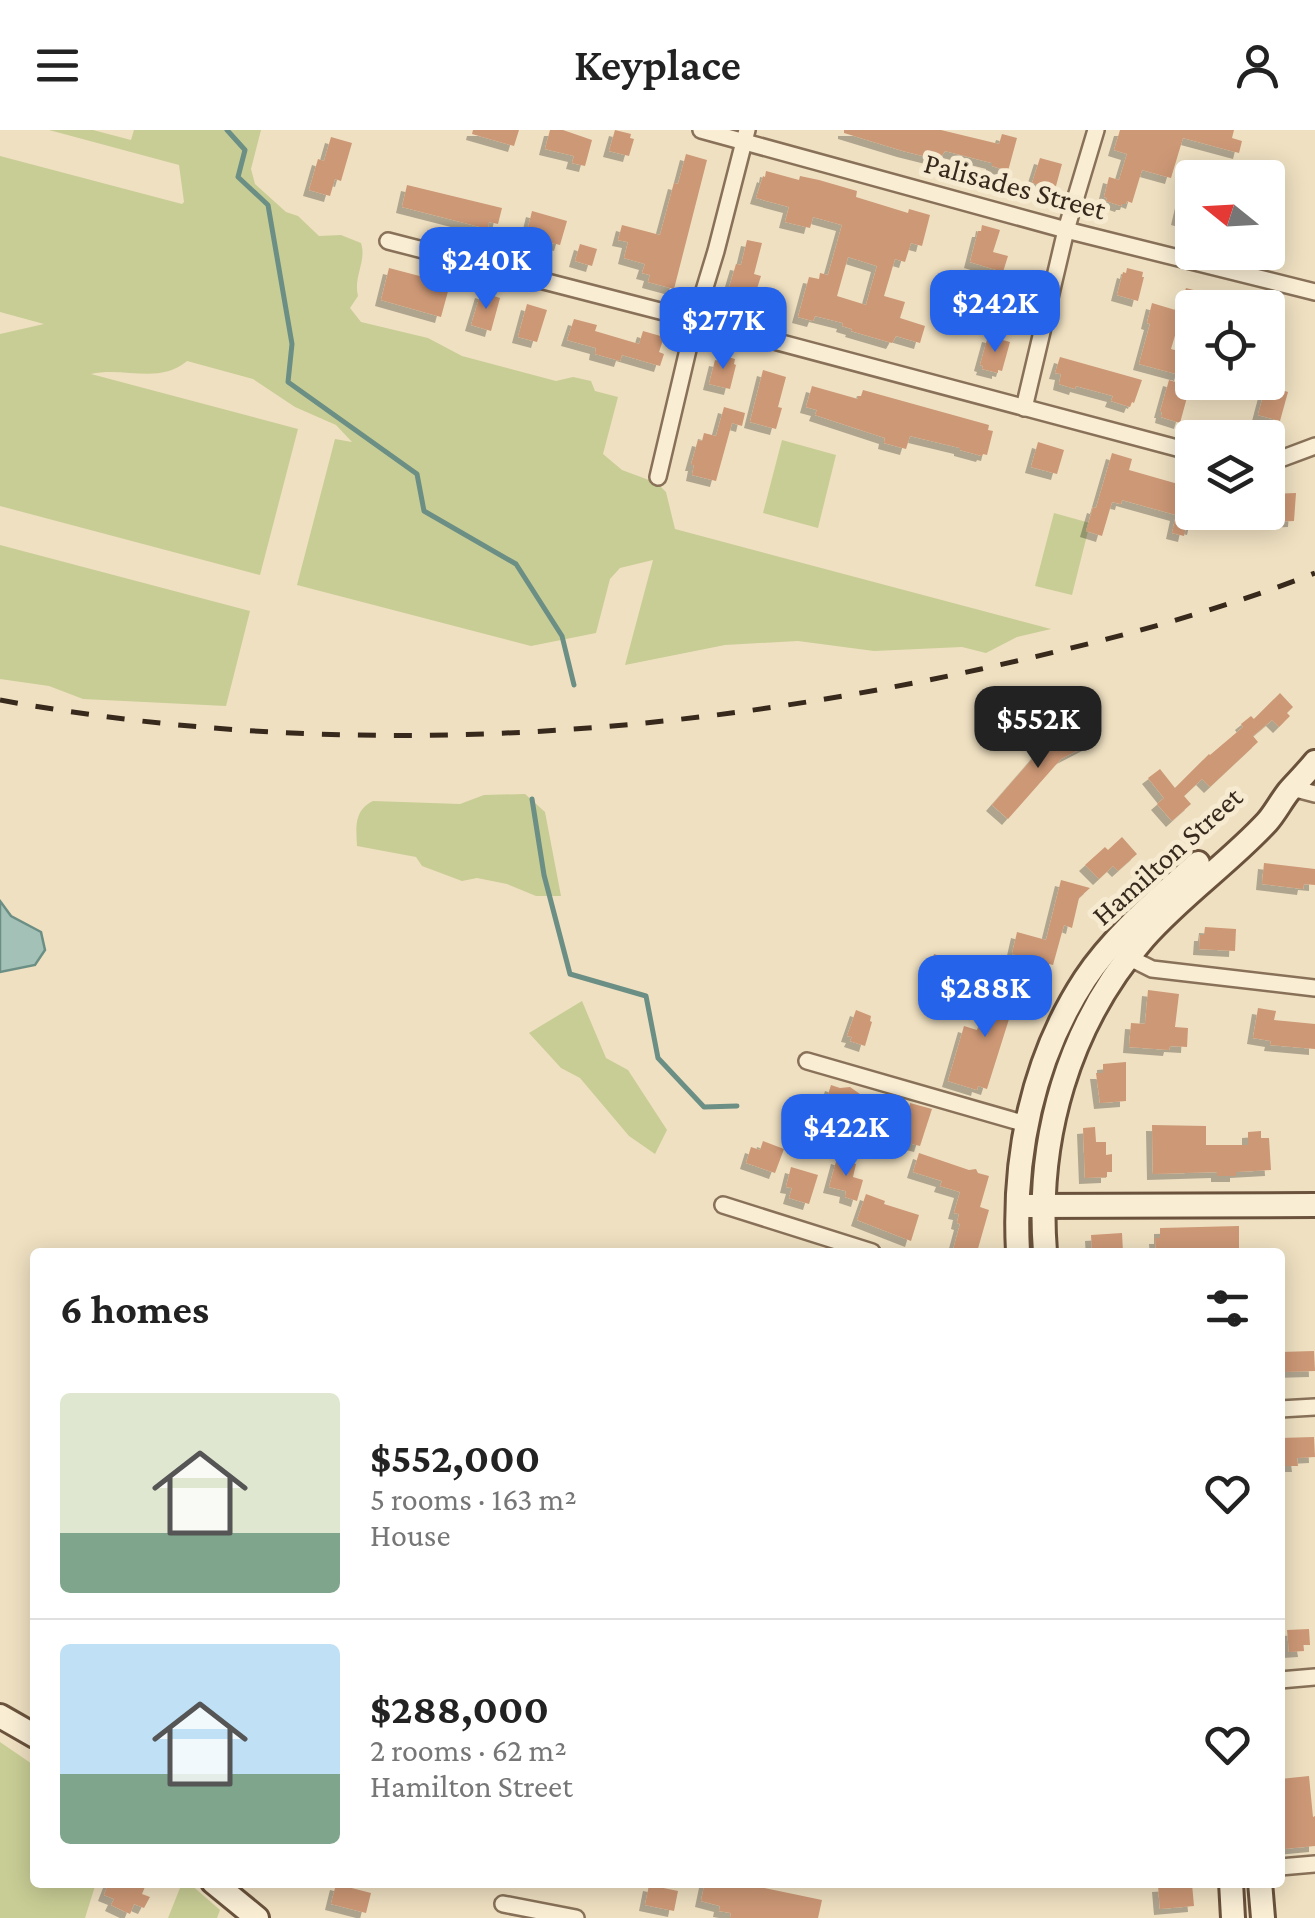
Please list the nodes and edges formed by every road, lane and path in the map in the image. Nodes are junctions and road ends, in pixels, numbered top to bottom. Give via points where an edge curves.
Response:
1 (701, 130) edge
2 (1096, 130) edge
3 (746, 135) edge
4 (1066, 230) junction
5 (388, 241) dead end
6 (1315, 292) edge
7 (695, 320) junction
8 (1024, 408) junction
9 (1315, 446) edge
10 (1175, 448) edge
11 (1285, 457) edge
12 (658, 478) dead end
13 (1315, 762) edge
14 (1298, 792) edge
15 (1120, 952) junction
16 (1315, 988) edge
17 (807, 1060) dead end
18 (1026, 1124) junction
19 (1315, 1205) edge
20 (722, 1206) dead end
21 (1016, 1206) junction
22 (1044, 1206) junction
23 (859, 1248) edge
24 (1018, 1248) edge
25 (1046, 1248) edge
26 (1315, 1407) edge
27 (1285, 1409) edge
28 (1315, 1677) edge
29 (1285, 1680) edge
30 (0, 1716) edge
31 (30, 1733) edge
32 (1315, 1864) edge
33 (1285, 1867) edge
34 (221, 1888) edge
35 (1232, 1888) edge
36 (1260, 1888) edge
37 (503, 1904) dead end
38 (257, 1918) edge
39 (576, 1918) edge
40 (1234, 1918) edge
41 (1263, 1918) edge

1 - 3 street, Palisades Street
2 - 4 street
3 - 4 street, Palisades Street
3 - 7 street
4 - 6 street, Palisades Street
4 - 8 street
5 - 7 street
7 - 8 street
7 - 12 street
8 - 10 street
9 - 11 street
13 - 14 main road, Hamilton Street
14 - 15 main road, Hamilton Street via 1258,810 1176,883
15 - 16 street via 1152,970
15 - 18 main road, Hamilton Street via 1086,977 1058,1026
15 - 22 main road, Hamilton Street via 1079,1038 1051,1124
17 - 18 street
18 - 21 main road, Hamilton Street
19 - 22 main road
20 - 23 street
21 - 22 main road
21 - 24 main road, Hamilton Street
22 - 25 main road, Hamilton Street
26 - 27 street
28 - 29 street
30 - 31 main road
32 - 33 street
34 - 38 main road
35 - 40 main road
36 - 41 main road
37 - 39 street

